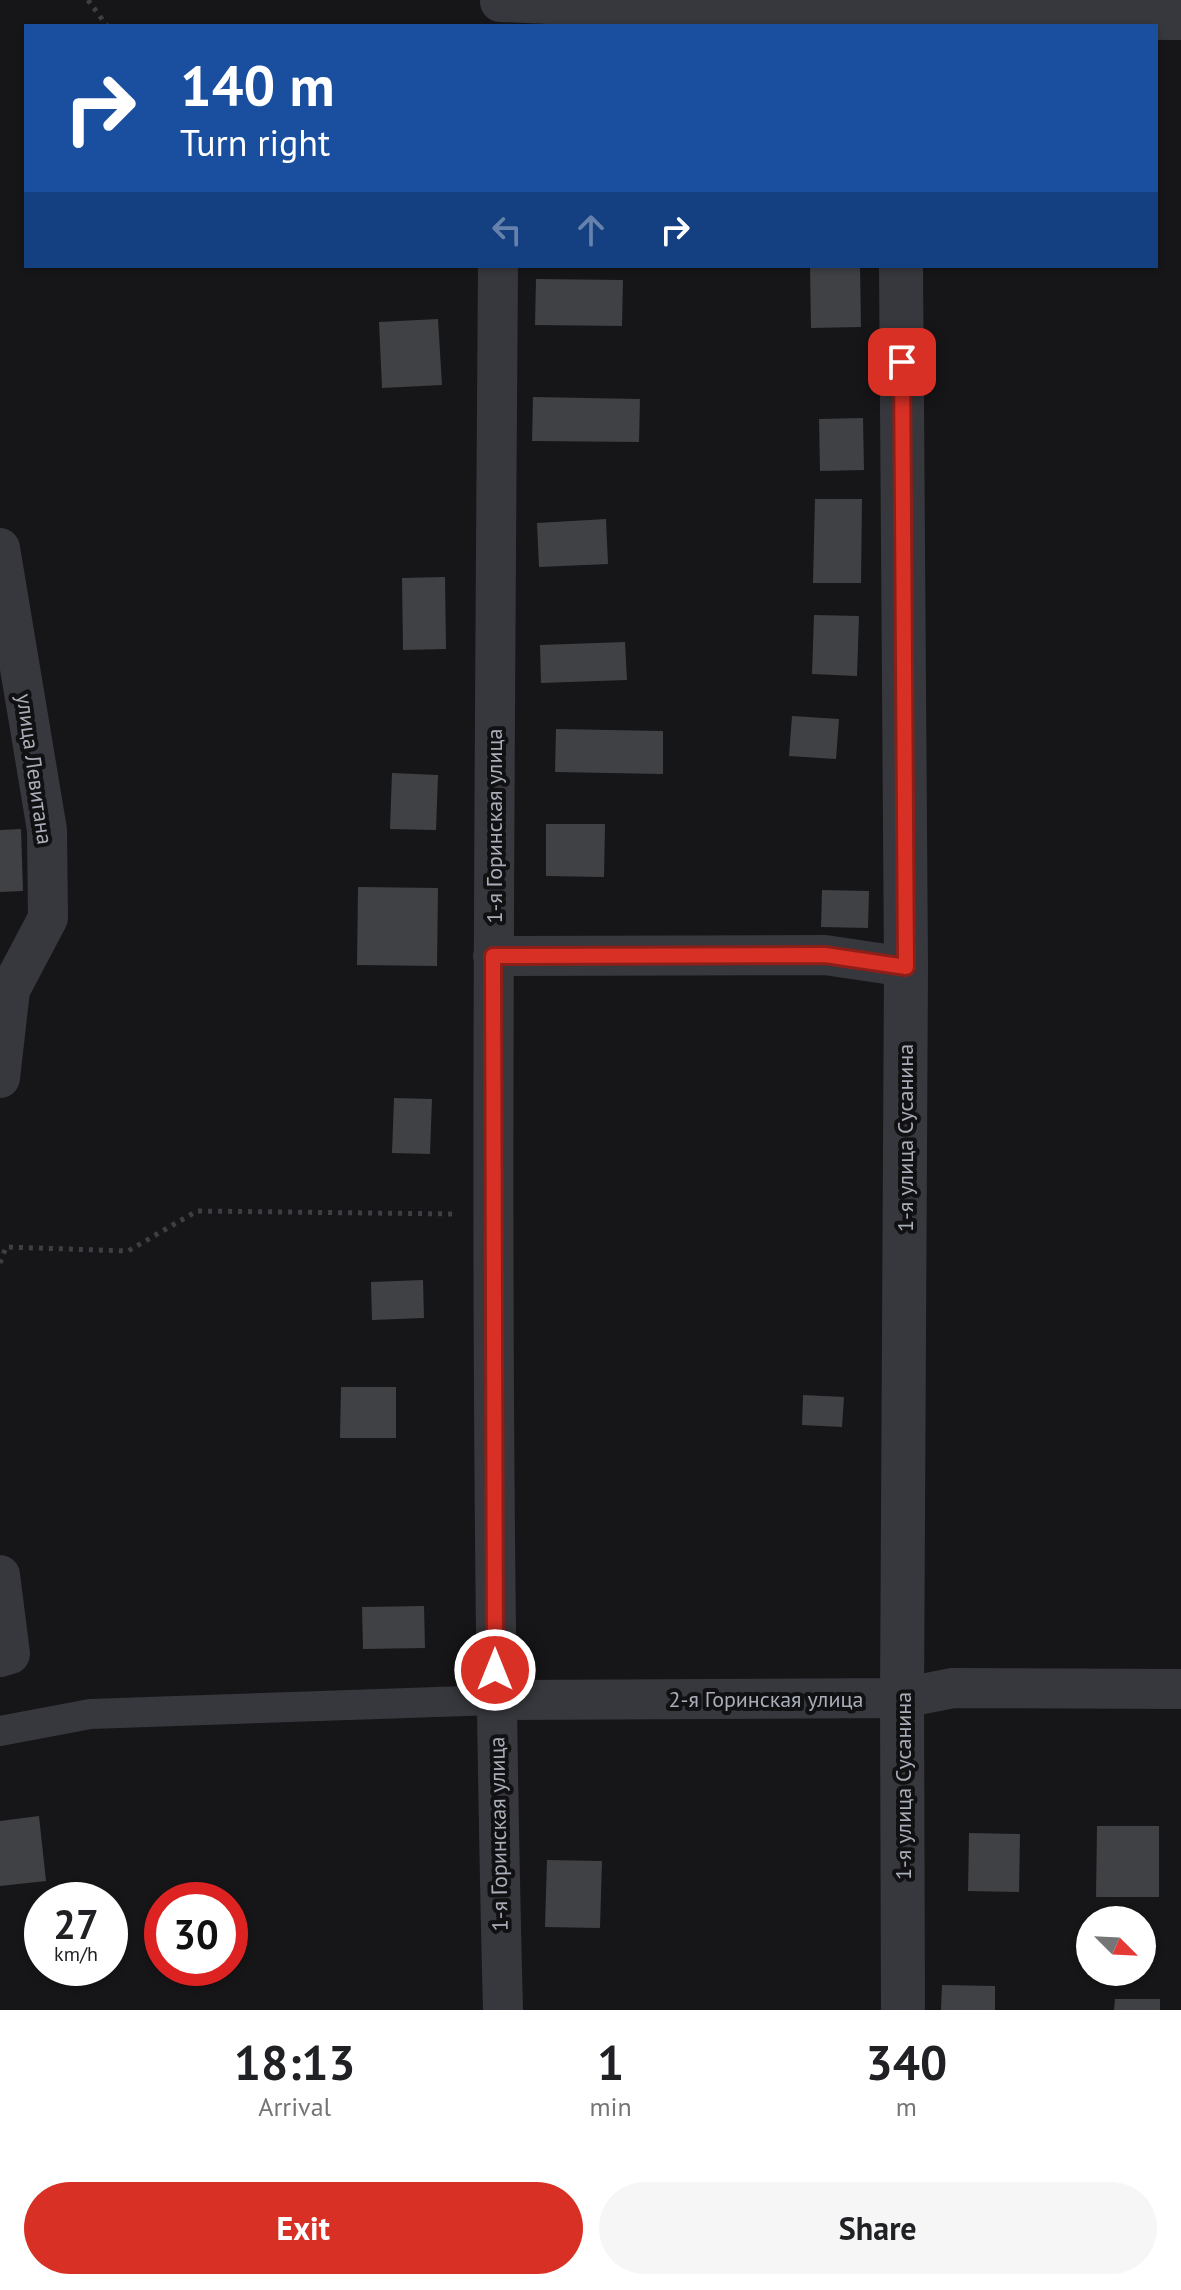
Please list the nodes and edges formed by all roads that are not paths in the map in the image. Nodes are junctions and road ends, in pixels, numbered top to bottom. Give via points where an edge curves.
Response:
1 (500, 9) edge
2 (900, 15) edge
3 (1181, 20) edge
4 (498, 268) edge
5 (901, 268) edge
6 (0, 548) edge
7 (493, 956) junction
8 (906, 967) junction
9 (5, 990) edge
10 (0, 1078) edge
11 (0, 1575) edge
12 (5, 1656) edge
13 (1181, 1689) edge
14 (902, 1698) junction
15 (495, 1700) junction
16 (0, 1731) edge
17 (503, 2010) edge
18 (903, 2010) edge

1 - 2 street
2 - 3 street
4 - 7 street, 1-я Горинская улица
5 - 8 street, 1-я улица Сусанина
6 - 9 street, улица Левитана via 47,830 48,918
7 - 8 street via 825,955
7 - 15 street, 1-я Горинская улица
8 - 14 street, 1-я улица Сусанина
9 - 10 street, улица Левитана
11 - 12 street
13 - 14 street, 2-я Горинская улица via 953,1688
14 - 15 street, 2-я Горинская улица
14 - 18 street, 1-я улица Сусанина
15 - 16 street via 90,1714
15 - 17 street, 1-я Горинская улица

